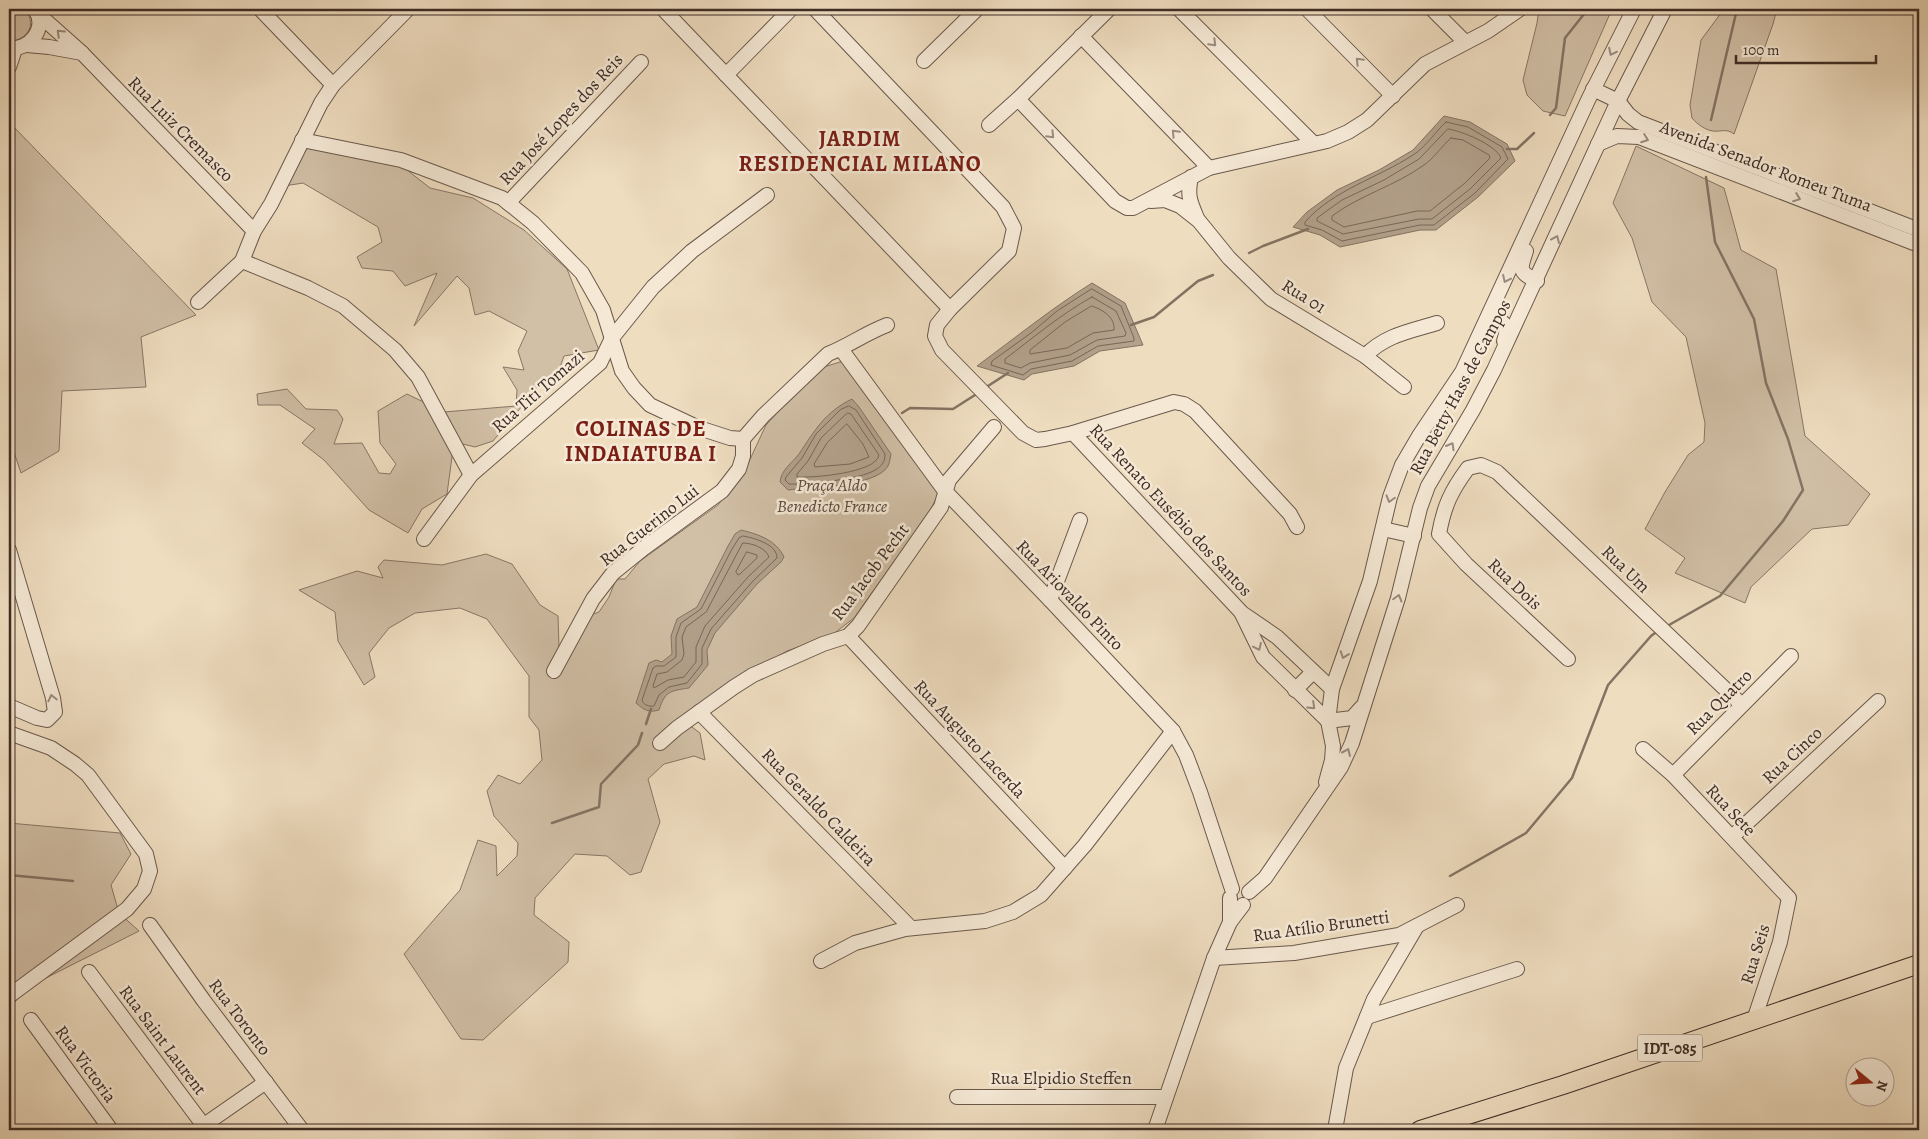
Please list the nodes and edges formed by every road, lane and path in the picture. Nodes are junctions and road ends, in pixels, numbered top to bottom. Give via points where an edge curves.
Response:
1 (260, 9) edge
2 (408, 9) edge
3 (663, 9) edge
4 (791, 9) edge
5 (815, 9) edge
6 (977, 9) edge
7 (1109, 9) edge
8 (1179, 9) edge
9 (1307, 9) edge
10 (1432, 9) edge
11 (1520, 9) edge
12 (1634, 9) edge
13 (1665, 9) edge
14 (36, 11) edge
15 (1081, 36) junction
16 (1465, 42) junction
17 (17, 47) edge
18 (82, 53) junction
19 (924, 61) dead end
20 (641, 62) dead end
21 (9, 66) edge
22 (726, 75) junction
23 (333, 85) junction
24 (1594, 89) junction
25 (1393, 96) junction
26 (1018, 99) junction
27 (1618, 101) junction
28 (989, 125) dead end
29 (302, 140) junction
30 (1313, 144) junction
31 (1598, 144) junction
32 (1209, 168) junction
33 (1191, 177) junction
34 (766, 195) dead end
35 (1148, 201) junction
36 (508, 203) junction
37 (1541, 205) junction
38 (1199, 221) junction
39 (1919, 230) edge
40 (254, 231) junction
41 (1919, 245) edge
42 (242, 261) junction
43 (1537, 281) junction
44 (198, 302) dead end
45 (950, 309) junction
46 (1489, 314) junction
47 (1437, 323) dead end
48 (887, 325) dead end
49 (612, 338) junction
50 (841, 348) junction
51 (1365, 356) junction
52 (1494, 370) junction
53 (1404, 387) dead end
54 (994, 427) dead end
55 (1073, 433) junction
56 (743, 439) junction
57 (471, 475) junction
58 (945, 491) junction
59 (1080, 520) dead end
60 (1297, 527) dead end
61 (1383, 529) junction
62 (1439, 534) joint
63 (1414, 536) junction
64 (424, 539) dead end
65 (9, 550) edge
66 (13, 580) edge
67 (1050, 600) junction
68 (1242, 613) junction
69 (848, 636) junction
70 (1791, 656) dead end
71 (1568, 659) dead end
72 (554, 670) dead end
73 (1313, 672) junction
74 (1332, 689) junction
75 (1295, 690) junction
76 (1878, 701) dead end
77 (1365, 705) junction
78 (1742, 705) junction
79 (9, 706) edge
80 (699, 712) junction
81 (1328, 721) junction
82 (1172, 731) junction
83 (9, 733) edge
84 (660, 743) dead end
85 (1643, 749) dead end
86 (1672, 775) junction
87 (1323, 794) junction
88 (1732, 838) junction
89 (1065, 868) junction
90 (1239, 896) junction
91 (1789, 898) joint
92 (1457, 905) dead end
93 (150, 925) dead end
94 (1418, 925) junction
95 (911, 928) junction
96 (1214, 958) junction
97 (821, 961) dead end
98 (1919, 964) edge
99 (1517, 969) dead end
100 (89, 972) dead end
101 (9, 996) edge
102 (1367, 1018) junction
103 (31, 1020) dead end
104 (1754, 1020) junction
105 (266, 1082) junction
106 (957, 1097) dead end
107 (1166, 1097) junction
108 (202, 1129) edge
109 (111, 1130) edge
110 (302, 1130) edge
111 (1155, 1130) edge
112 (1334, 1130) edge
113 (1420, 1130) edge

1 - 23 street
2 - 23 street
3 - 22 street
4 - 22 street
5 - 45 street via 1003,207 1014,228 1009,251
6 - 19 street
7 - 15 street
8 -> 30 street
25 -> 9 street
10 - 16 street
11 - 16 street
12 -> 24 street, Rua Betty Hass de Campos
13 - 27 street, Rua Betty Hass de Campos
14 - 17 street via 38,31
18 -> 14 street, Rua Luiz Cremasco
15 - 26 street
32 -> 15 street
16 - 25 street via 1424,64
17 - 18 street via 49,47
17 - 21 street
18 - 40 street, Rua Luiz Cremasco
20 - 36 street, Rua José Lopes dos Reis
22 - 45 street
23 - 29 street
24 - 27 street
24 - 37 street, Rua Betty Hass de Campos
25 - 30 street via 1354,128
26 - 28 street
26 -> 35 street via 1114,201 1127,208 1136,208
27 - 31 street, Rua Betty Hass de Campos
27 - 39 street, Avenida Senador Romeu Tuma via 1638,122
29 - 36 street via 402,160
29 - 40 street
30 - 32 street
31 -> 41 street, Avenida Senador Romeu Tuma via 1617,136 1638,137
43 -> 31 street, Rua Betty Hass de Campos
32 - 33 street
33 - 35 street
33 - 38 street, Rua 01 via 1188,199
34 - 49 street, Rua Titi Tomazi via 692,251 652,288
35 - 38 street, Rua 01 via 1173,202
36 - 49 street via 533,223 582,273 603,310
37 - 43 street via 1521,266 1526,276
37 -> 46 street, Rua Betty Hass de Campos
38 - 51 street, Rua 01 via 1229,258 1271,299
40 - 42 street
42 - 44 street
42 - 57 street via 344,306 395,350 418,377
43 - 52 street, Rua Betty Hass de Campos
45 - 55 street via 937,325 938,344 1023,433 1036,440
46 - 52 street via 1508,329
46 -> 61 street, Rua Betty Hass de Campos via 1462,372 1402,465
47 - 51 street via 1389,338
48 - 50 street
49 - 56 street via 622,371 650,405 699,428
49 - 57 street, Rua Titi Tomazi via 600,363
50 - 56 street via 828,354 793,386
50 - 58 street, Rua Ariovaldo Pinto
51 - 53 street, Rua 01
63 -> 52 street, Rua Betty Hass de Campos via 1428,486
54 - 58 street, Rua Jacob Pecht via 949,480
55 - 60 street via 1174,402 1184,404 1195,411 1290,514
55 - 68 street, Rua Renato Eusébio dos Santos
56 - 72 street, Rua Guerino Lui via 739,469 722,492 613,573 593,599
57 - 64 street, Rua Titi Tomazi
58 - 67 street, Rua Ariovaldo Pinto
58 - 69 street, Rua Jacob Pecht via 941,507
59 - 67 street
61 - 63 street
61 -> 74 street, Rua Betty Hass de Campos via 1370,581
62 - 71 street, Rua Dois via 1466,564
62 - 78 street, Rua Um via 1443,511 1468,468 1481,466 1497,472
77 -> 63 street, Rua Betty Hass de Campos
65 - 66 street
79 -> 66 street via 48,720 55,712
67 - 82 street, Rua Ariovaldo Pinto
68 - 73 street, Rua Renato Eusébio dos Santos via 1277,637
68 -> 75 street, Rua Renato Eusébio dos Santos via 1263,657
69 - 80 street, Rua Jacob Pecht via 754,675
69 - 89 street, Rua Augusto Lacerda
70 - 78 street, Rua Quatro
73 - 74 street, Rua Renato Eusébio dos Santos
73 - 75 street
74 - 81 street, Rua Betty Hass de Campos
75 -> 81 street, Rua Renato Eusébio dos Santos
76 - 88 street, Rua Cinco
77 - 81 street via 1352,718
87 -> 77 street, Rua Betty Hass de Campos via 1341,767
78 - 86 street, Rua Quatro
80 - 84 street, Rua Jacob Pecht
80 - 95 street, Rua Geraldo Caldeira
81 - 87 street, Rua Betty Hass de Campos via 1332,760
82 - 89 street
82 - 90 street, Rua Ariovaldo Pinto via 1186,755
83 - 101 street via 51,748 88,775 146,854 150,871 144,888 127,909
85 - 86 street, Rua Sete
86 - 88 street, Rua Sete
87 - 90 street, Rua Betty Hass de Campos via 1265,878
88 - 91 street, Rua Sete
89 - 95 street via 1041,895 1013,912 985,921
90 - 96 street, Rua Betty Hass de Campos
91 - 104 street, Rua Seis via 1780,942
92 - 94 street, Rua Atílio Brunetti
93 - 105 street, Rua Toronto
94 - 96 street, Rua Atílio Brunetti via 1399,935 1351,944 1294,953
94 - 102 street via 1374,999
95 - 97 street via 855,943
96 - 107 street, Rua Betty Hass de Campos
98 - 104 main road, IDT-085
99 - 102 street
100 - 108 street, Rua Saint Laurent
102 - 112 street via 1346,1068
103 - 109 street, Rua Victoria
104 - 113 main road, IDT-085
105 - 108 street
105 - 110 street, Rua Toronto
106 - 107 street, Rua Elpidio Steffen
107 - 111 street, Rua Betty Hass de Campos

